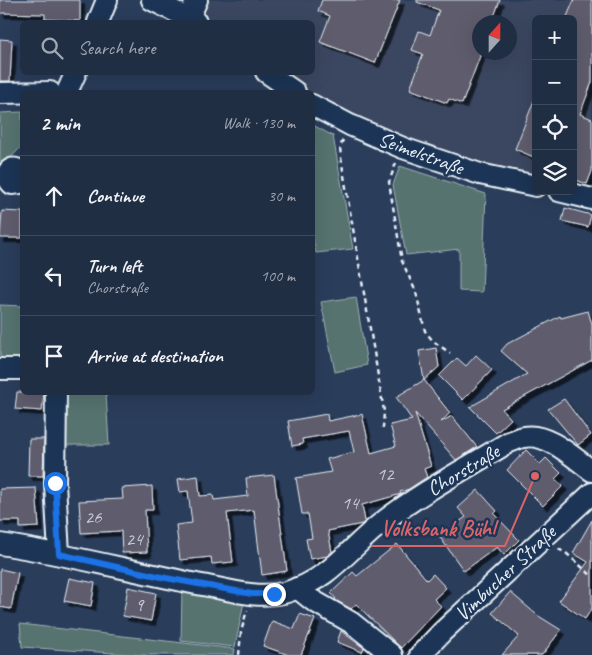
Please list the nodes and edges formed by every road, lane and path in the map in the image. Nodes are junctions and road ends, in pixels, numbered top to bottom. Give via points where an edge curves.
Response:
1 (107, 0) edge
2 (152, 0) edge
3 (194, 13) edge
4 (99, 20) edge
5 (75, 75) edge
6 (270, 75) edge
7 (68, 90) edge
8 (292, 90) edge
9 (0, 93) edge
10 (20, 93) edge
11 (315, 106) edge
12 (350, 125) junction
13 (403, 148) junction
14 (532, 185) edge
15 (576, 195) edge
16 (592, 199) edge
17 (450, 352) dead end
18 (0, 369) edge
19 (20, 369) edge
20 (56, 395) edge
21 (383, 428) dead end
22 (592, 471) edge
23 (592, 494) edge
24 (541, 539) junction
25 (0, 544) edge
26 (59, 554) junction
27 (592, 576) edge
28 (297, 588) junction
29 (252, 594) junction
30 (239, 655) edge
31 (392, 655) edge
32 (420, 655) edge

1 - 4 street
2 - 3 street
5 - 7 street
6 - 8 street
9 - 10 street
11 - 12 street, Seimelstraße
12 - 13 street, Seimelstraße
12 - 21 path via 340,147 341,158 384,411
13 - 14 street, Seimelstraße via 480,174
13 - 17 path via 389,182 402,261 416,292 425,331 433,341
15 - 16 street
18 - 19 street
20 - 26 street via 55,483
22 - 28 street, Chorstraße via 548,440 524,436 516,439 404,506 321,577
23 - 24 street, Vimbucher Straße
24 - 27 path via 566,553
24 - 32 street, Vimbucher Straße
25 - 26 street, Chorstraße
26 - 29 street, Chorstraße
28 - 29 street, Chorstraße via 274,594
28 - 31 street via 352,623
29 - 30 path via 241,632

